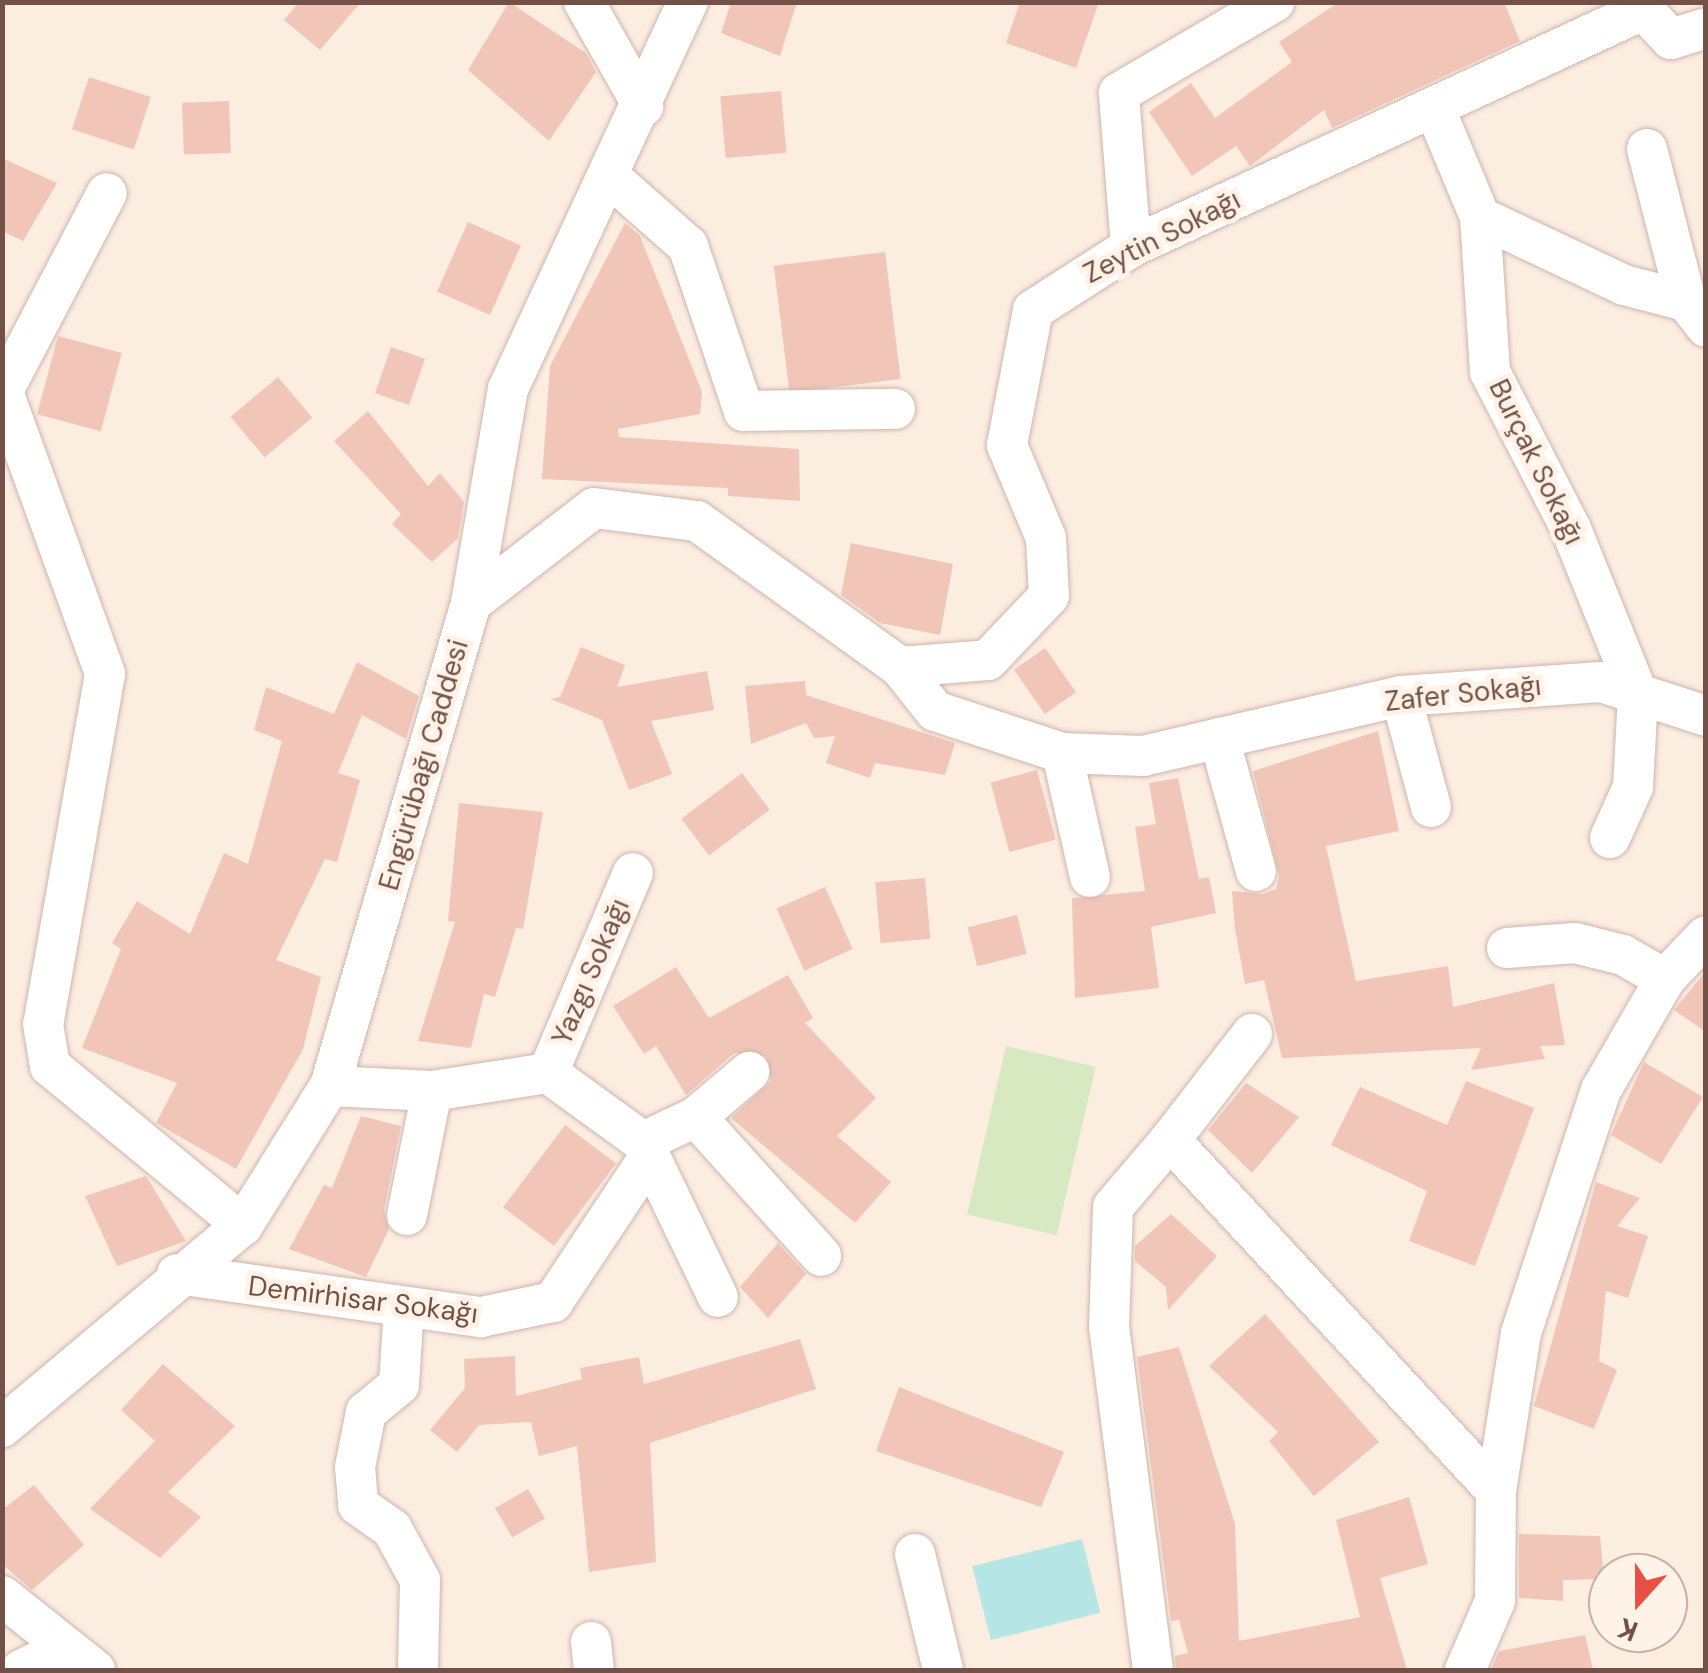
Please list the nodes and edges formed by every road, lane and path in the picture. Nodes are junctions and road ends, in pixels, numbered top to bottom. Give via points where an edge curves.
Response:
1 (584, 2) edge
2 (688, 2) edge
3 (1274, 2) edge
4 (1640, 6) edge
5 (1221, 16) edge
6 (1706, 28) edge
7 (643, 106) junction
8 (1434, 107) junction
9 (1648, 149) dead end
10 (612, 179) junction
11 (107, 193) dead end
12 (1480, 218) junction
13 (1131, 247) junction
14 (1696, 314) edge
15 (3, 389) edge
16 (895, 409) dead end
17 (472, 603) junction
18 (900, 668) junction
19 (1638, 695) junction
20 (1401, 696) junction
21 (1706, 716) edge
22 (1219, 738) junction
23 (1062, 753) junction
24 (1432, 807) dead end
25 (1610, 838) dead end
26 (1256, 871) dead end
27 (633, 873) dead end
28 (1090, 878) dead end
29 (1706, 936) edge
30 (1507, 948) dead end
31 (1665, 978) junction
32 (1252, 1034) dead end
33 (750, 1072) dead end
34 (548, 1073) junction
35 (330, 1086) junction
36 (432, 1091) junction
37 (696, 1116) junction
38 (1170, 1140) junction
39 (647, 1149) junction
40 (408, 1215) dead end
41 (244, 1226) junction
42 (821, 1256) dead end
43 (176, 1274) junction
44 (718, 1297) dead end
45 (404, 1307) junction
46 (3, 1422) edge
47 (1496, 1491) junction
48 (915, 1554) dead end
49 (2, 1596) edge
50 (78, 1660) edge
51 (20, 1670) edge
52 (418, 1670) edge
53 (943, 1670) edge
54 (1154, 1670) edge
55 (1465, 1670) edge

1 - 7 street
2 - 7 street, Engürübağı Caddesi
3 - 5 street
4 - 6 street via 1672,39
4 - 8 street, Zeytin Sokağı
5 - 13 street via 1119,93
7 - 10 street, Engürübağı Caddesi
8 - 12 street
8 - 13 street, Zeytin Sokağı
9 - 14 street
10 - 16 street via 688,246 744,411
10 - 17 street, Engürübağı Caddesi via 508,390
11 - 15 street
12 - 14 street
12 - 19 street, Burçak Sokağı via 1490,372 1572,529
13 - 18 street, Zeytin Sokağı via 1032,310 1008,445 1046,538 1049,596 988,660
15 - 41 street via 105,674 43,1024 50,1066
17 - 18 street via 594,508 698,521
17 - 35 street, Engürübağı Caddesi
18 - 23 street, Zafer Sokağı via 935,711
19 - 20 street, Zafer Sokağı via 1601,682
19 - 21 street, Zafer Sokağı
19 - 25 street via 1633,787
20 - 22 street, Zafer Sokağı
20 - 24 street
22 - 23 street, Zafer Sokağı via 1143,756
22 - 26 street
23 - 28 street
27 - 34 street, Yazgı Sokağı
29 - 31 street
30 - 31 street via 1575,944 1623,955
31 - 47 street via 1589,1128 1521,1333
32 - 38 street
33 - 37 street
34 - 36 street, Yazgı Sokağı
34 - 39 street
35 - 36 street, Yazgı Sokağı
35 - 41 street, Engürübağı Caddesi
36 - 40 street
37 - 39 street
37 - 42 street
38 - 47 street
38 - 54 street via 1112,1207 1109,1328
39 - 44 street
39 - 45 street, Demirhisar Sokağı via 553,1302 481,1317
41 - 43 street, Engürübağı Caddesi
43 - 45 street, Demirhisar Sokağı
43 - 46 street, Engürübağı Caddesi
45 - 52 street via 400,1386 366,1412 355,1467 358,1505 392,1530 420,1580
47 - 55 street via 1495,1600
48 - 53 street
49 - 50 street
50 - 51 street

